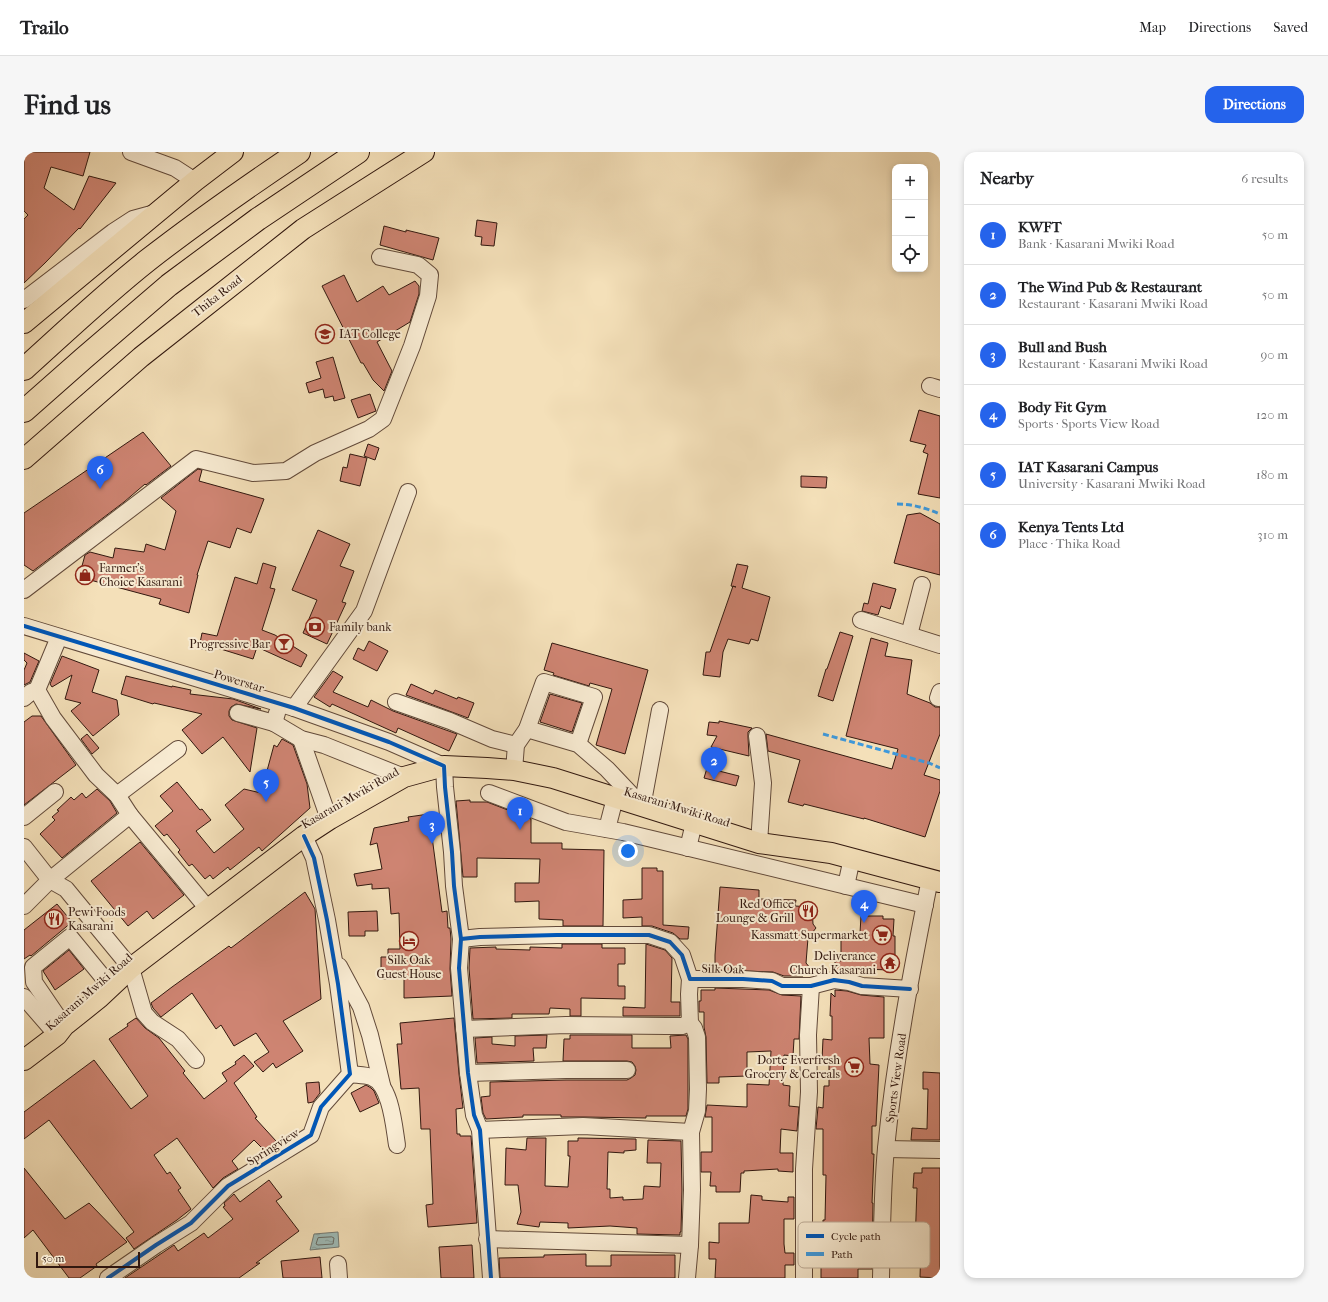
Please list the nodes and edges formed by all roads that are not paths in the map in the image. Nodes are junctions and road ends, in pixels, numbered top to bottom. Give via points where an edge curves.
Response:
1 (131, 152) edge
2 (233, 152) edge
3 (299, 152) edge
4 (358, 152) edge
5 (424, 152) edge
6 (195, 181) junction
7 (157, 212) junction
8 (380, 257) dead end
9 (24, 300) edge
10 (24, 323) edge
11 (24, 369) edge
12 (24, 411) edge
13 (24, 459) edge
14 (408, 492) dead end
15 (922, 585) dead end
16 (24, 590) edge
17 (861, 620) dead end
18 (24, 626) edge
19 (909, 635) junction
20 (59, 637) junction
21 (940, 645) edge
22 (30, 694) edge
23 (396, 702) dead end
24 (287, 706) junction
25 (660, 710) dead end
26 (238, 713) dead end
27 (274, 723) junction
28 (527, 729) junction
29 (757, 736) dead end
30 (301, 739) junction
31 (516, 744) junction
32 (578, 744) junction
33 (178, 749) dead end
34 (444, 766) junction
35 (514, 770) junction
36 (404, 777) junction
37 (56, 792) dead end
38 (489, 793) dead end
39 (117, 795) junction
40 (615, 798) junction
41 (642, 807) junction
42 (130, 815) junction
43 (24, 817) edge
44 (329, 819) junction
45 (694, 823) junction
46 (607, 829) junction
47 (304, 836) junction
48 (759, 843) junction
49 (24, 846) edge
50 (688, 848) junction
51 (852, 858) junction
52 (50, 880) junction
53 (935, 881) edge
54 (846, 886) junction
55 (925, 905) junction
56 (24, 906) edge
57 (208, 909) junction
58 (461, 939) junction
59 (333, 956) junction
60 (131, 968) junction
61 (690, 979) junction
62 (810, 986) junction
63 (111, 987) junction
64 (910, 989) junction
65 (24, 997) edge
66 (690, 1023) junction
67 (464, 1029) junction
68 (60, 1031) junction
69 (24, 1060) edge
70 (196, 1060) dead end
71 (627, 1070) dead end
72 (468, 1073) junction
73 (350, 1074) junction
74 (382, 1085) junction
75 (480, 1130) junction
76 (691, 1132) junction
77 (397, 1145) dead end
78 (886, 1149) junction
79 (940, 1150) edge
80 (804, 1222) edge
81 (883, 1222) edge
82 (487, 1239) junction
83 (690, 1245) junction
84 (881, 1268) edge
85 (108, 1278) edge
86 (491, 1278) edge
87 (687, 1278) edge
88 (881, 1278) edge

1 - 6 street via 175,168
2 - 6 main road
3 - 11 highway via 147,261
4 - 12 highway via 258,219 169,285
5 - 13 main road, Thika Road via 303,229 141,357
6 - 7 main road
7 - 9 street via 133,219 113,232
7 - 10 main road
8 - 16 street via 418,265 430,275 428,296 412,346 383,419 369,429 315,454 286,471 253,473 196,458
14 - 24 street via 364,611
15 - 19 street
17 - 19 street
18 - 20 street, Powerstar
19 - 21 street
20 - 22 street
20 - 24 street, Powerstar
22 - 39 street
23 - 31 street via 450,721 492,740
24 - 27 street
24 - 34 street, Powerstar via 389,742
25 - 41 street
26 - 27 street
27 - 30 street
28 - 31 street
28 - 32 street
28 - 32 street via 544,682 594,697
29 - 48 street via 763,783
30 - 36 street via 324,744
30 - 44 street
31 - 35 street
32 - 41 street
33 - 39 street
34 - 35 main road, Kasarani Mwiki Road
34 - 36 main road, Kasarani Mwiki Road
34 - 58 street via 444,787
35 - 40 main road, Kasarani Mwiki Road via 553,778
36 - 44 main road, Kasarani Mwiki Road
37 - 43 street
38 - 46 street via 566,822
39 - 42 street
40 - 41 main road, Kasarani Mwiki Road
40 - 46 street
41 - 45 main road, Kasarani Mwiki Road
42 - 52 street
42 - 57 street
44 - 47 main road, Kasarani Mwiki Road
45 - 48 main road, Kasarani Mwiki Road
45 - 50 street
46 - 50 street
47 - 57 main road, Kasarani Mwiki Road
47 - 59 street via 314,858
48 - 51 main road, Kasarani Mwiki Road
49 - 52 street
50 - 54 street
51 - 53 main road, Kasarani Mwiki Road
51 - 54 street
52 - 56 street
52 - 60 street via 66,889
53 - 55 street, Sports View Road
54 - 55 street
55 - 64 street, Sports View Road
57 - 60 main road, Kasarani Mwiki Road
58 - 61 street, Silk Oak via 550,935 649,935 670,942 682,955
58 - 67 street via 459,968
59 - 73 street
59 - 74 street via 361,1006
60 - 63 main road, Kasarani Mwiki Road
60 - 70 street via 144,1013 152,1022 178,1039
61 - 62 street, Silk Oak via 743,979 772,981 782,986
61 - 66 street
62 - 64 street, Silk Oak via 834,980 862,986
62 - 80 street
63 - 68 main road, Kasarani Mwiki Road
63 - 68 street via 70,937 33,967 34,982
64 - 78 street, Sports View Road
65 - 68 street
66 - 67 street via 682,1026 566,1025
66 - 76 street via 697,1037 698,1089 697,1111
67 - 72 street
68 - 69 main road, Kasarani Mwiki Road
71 - 72 street
72 - 75 street via 474,1115
73 - 74 street via 372,1077
73 - 85 street, Springview via 321,1107 311,1135 228,1186 191,1223
74 - 77 street via 387,1094
75 - 76 street via 583,1126
75 - 82 street
76 - 83 street
78 - 79 street
78 - 81 street, Sports View Road
82 - 83 street
82 - 86 street
83 - 87 street
84 - 88 street, Sports View Road

